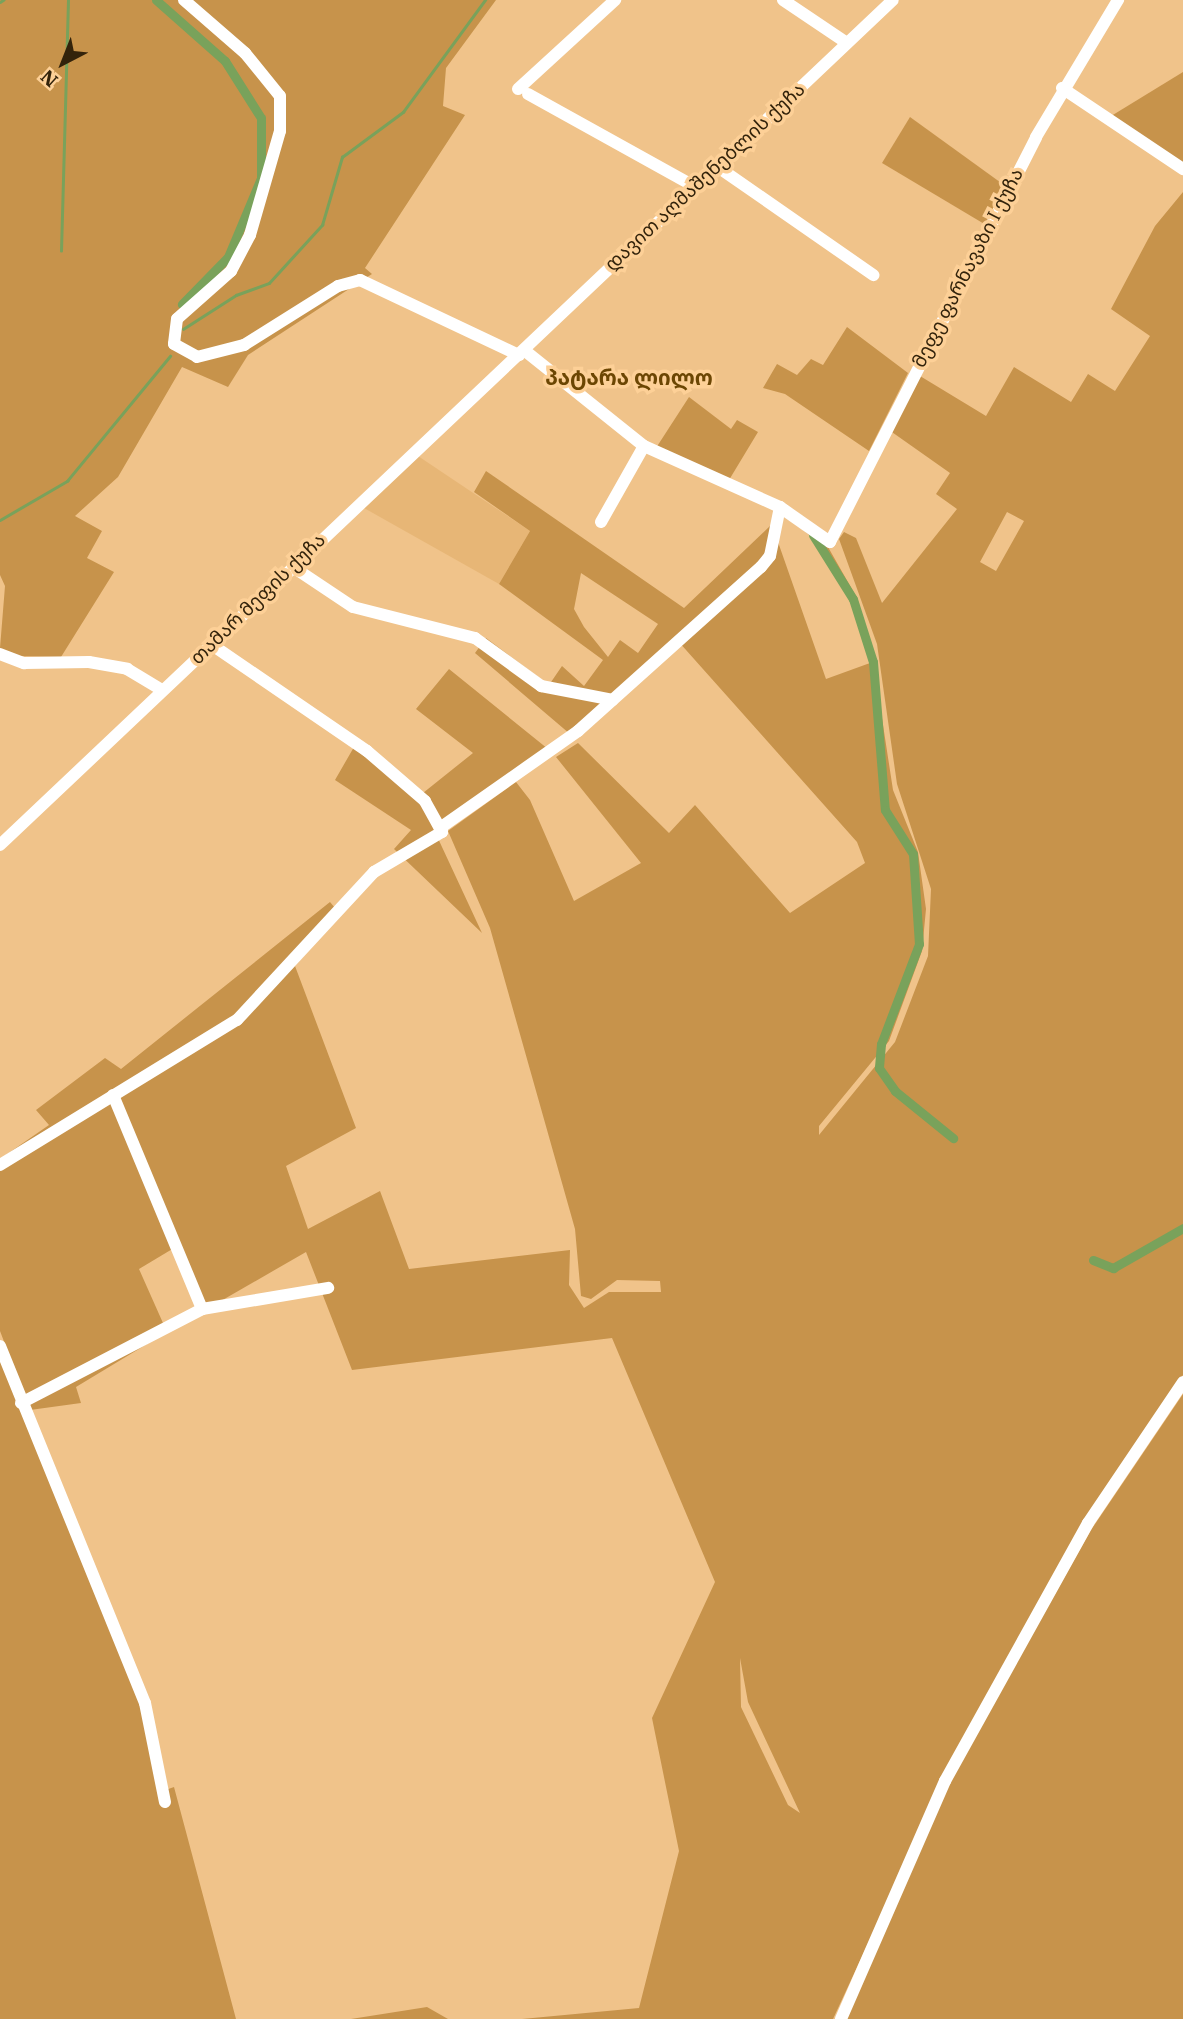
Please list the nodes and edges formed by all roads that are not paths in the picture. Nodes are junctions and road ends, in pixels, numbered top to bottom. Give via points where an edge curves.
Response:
1 (184, 0) edge
2 (615, 0) edge
3 (783, 0) edge
4 (894, 0) edge
5 (1118, 0) edge
6 (847, 43) junction
7 (1062, 88) junction
8 (715, 165) junction
9 (1183, 169) edge
10 (692, 185) junction
11 (873, 275) dead end
12 (522, 353) junction
13 (644, 446) junction
14 (780, 507) junction
15 (601, 522) dead end
16 (293, 566) junction
17 (211, 645) junction
18 (0, 654) edge
19 (162, 690) junction
20 (613, 701) junction
21 (440, 830) junction
22 (0, 845) edge
23 (113, 1095) junction
24 (0, 1165) edge
25 (328, 1288) dead end
26 (202, 1309) junction
27 (0, 1346) edge
28 (1183, 1382) edge
29 (21, 1403) junction
30 (165, 1802) dead end
31 (841, 2019) edge

1 - 12 street via 245,53 280,96 281,131 250,235 231,271 177,319 174,344 197,357 244,345 338,286 360,280
2 - 10 street via 523,91
3 - 6 street
4 - 6 street, დავით აღმაშენებლის ქუჩა
5 - 7 street, მეფე ფარნავაზი I ქუჩა
6 - 8 street, დავით აღმაშენებლის ქუჩა
7 - 9 street
7 - 14 street, მეფე ფარნავაზი I ქუჩა via 830,542
8 - 10 street, დავით აღმაშენებლის ქუჩა
8 - 11 street
10 - 12 street, დავით აღმაშენებლის ქუჩა
12 - 13 street
12 - 16 street, თამარ მეფის ქუჩა
13 - 14 street
13 - 15 street
14 - 20 street via 770,556
16 - 17 street, თამარ მეფის ქუჩა
16 - 20 street via 354,607 475,638 541,686
17 - 19 street, თამარ მეფის ქუჩა
17 - 21 street via 367,751 425,801
18 - 19 street via 24,663 89,662 127,669
19 - 22 street, თამარ მეფის ქუჩა
20 - 21 street
21 - 23 street via 374,872 248,1012
23 - 24 street
23 - 26 street
25 - 26 street
26 - 29 street
27 - 29 street
28 - 31 street via 1088,1522 945,1782
29 - 30 street via 145,1703

